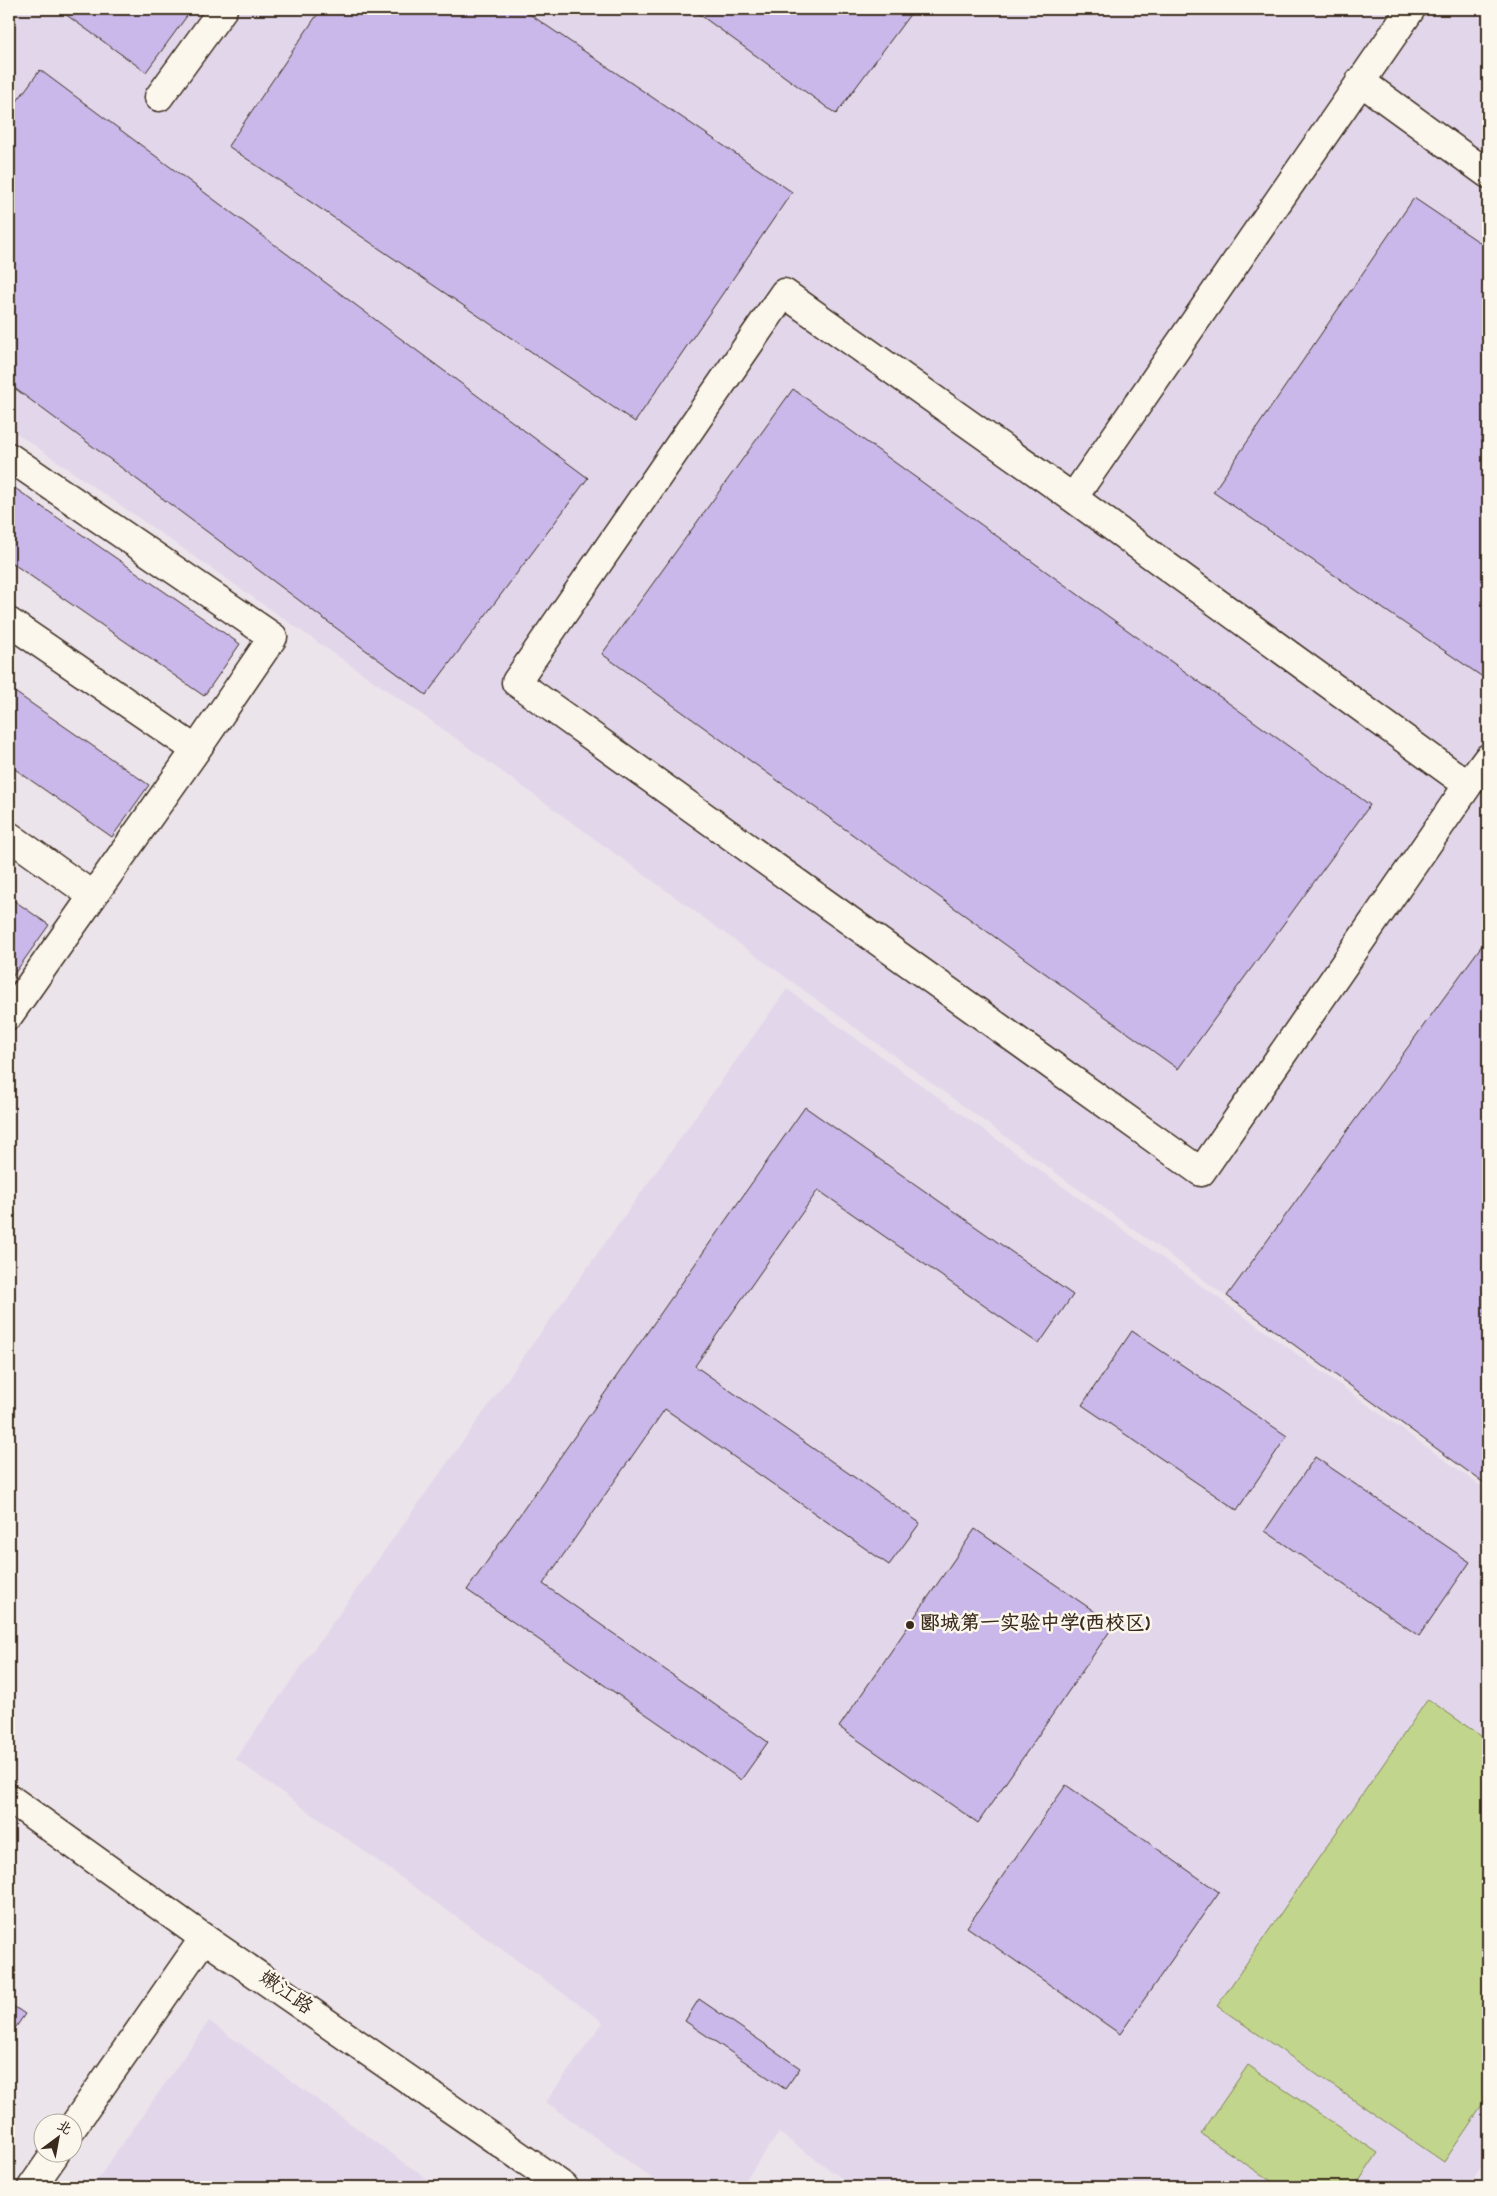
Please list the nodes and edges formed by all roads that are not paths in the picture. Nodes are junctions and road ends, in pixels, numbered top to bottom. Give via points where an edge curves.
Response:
1 (223, 9) edge
2 (1411, 9) edge
3 (1360, 81) junction
4 (159, 97) dead end
5 (1488, 174) edge
6 (9, 457) edge
7 (1073, 498) junction
8 (9, 622) edge
9 (196, 750) junction
10 (1488, 758) edge
11 (1468, 785) junction
12 (9, 836) edge
13 (93, 896) junction
14 (9, 1015) edge
15 (9, 1798) edge
16 (204, 1938) junction
17 (82, 2114) edge
18 (48, 2164) edge
19 (32, 2187) edge
20 (564, 2187) edge

1 - 4 street
2 - 3 street
3 - 5 street
3 - 7 street
6 - 9 street via 273,637
7 - 11 street
7 - 11 street via 784,293 516,682 1201,1172
8 - 9 street
9 - 13 street
10 - 11 street
12 - 13 street
13 - 14 street
15 - 16 street, 嫩江路
16 - 17 street
16 - 20 street, 嫩江路
18 - 19 street

